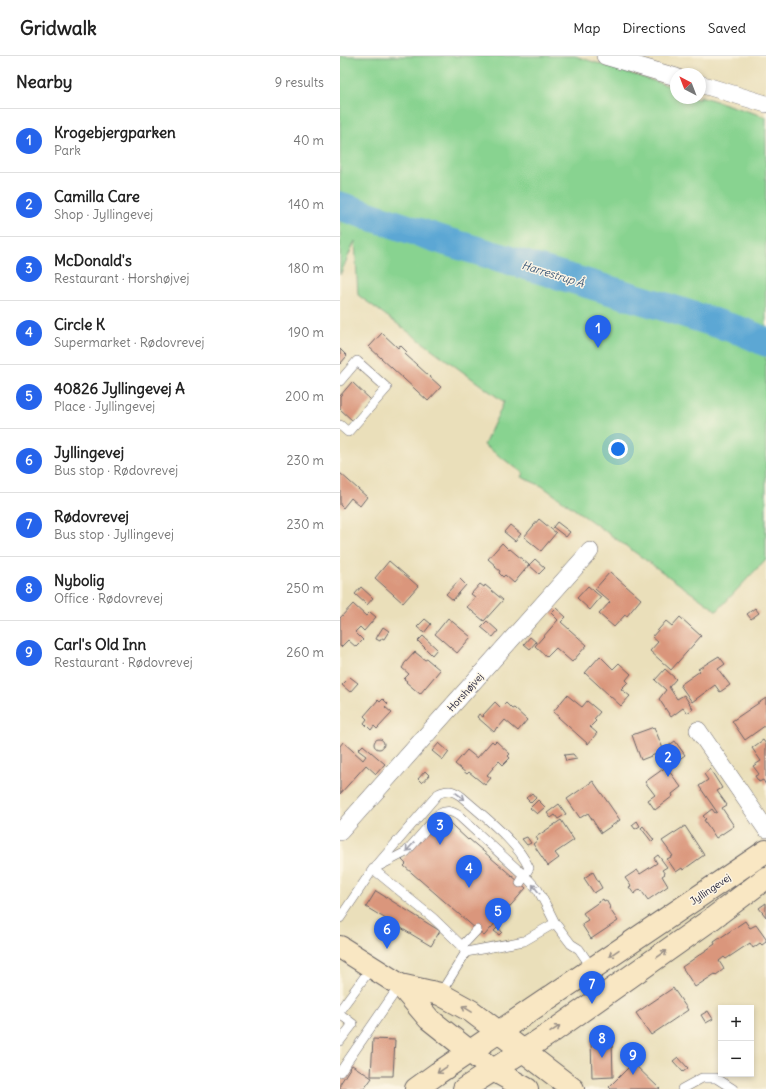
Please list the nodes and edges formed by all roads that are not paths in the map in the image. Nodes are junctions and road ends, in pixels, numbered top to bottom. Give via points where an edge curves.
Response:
1 (605, 56) edge
2 (641, 61) edge
3 (670, 74) edge
4 (706, 86) edge
5 (766, 104) edge
6 (340, 381) edge
7 (340, 425) edge
8 (590, 551) dead end
9 (698, 730) dead end
10 (766, 829) edge
11 (340, 832) edge
12 (766, 851) edge
13 (373, 869) junction
14 (766, 878) edge
15 (522, 879) junction
16 (340, 918) edge
17 (555, 923) junction
18 (477, 930) dead end
19 (340, 947) edge
20 (464, 949) junction
21 (372, 967) junction
22 (592, 968) junction
23 (400, 985) junction
24 (440, 994) junction
25 (340, 1010) edge
26 (340, 1014) edge
27 (498, 1032) junction
28 (340, 1041) edge
29 (523, 1051) junction
30 (470, 1052) junction
31 (493, 1070) junction
32 (340, 1072) edge
33 (416, 1089) edge
34 (464, 1089) edge
35 (527, 1089) edge
36 (573, 1089) edge
37 (682, 1089) edge
38 (733, 1089) edge

1 - 2 street
2 - 3 street
4 - 5 street
6 - 7 lane via 357,362 387,388 348,432
8 - 11 street, Horshøjvej
9 - 10 street
12 -> 22 street, Jyllingevej
15 -> 13 lane via 451,811 439,814 406,852
13 -> 15 lane via 438,794 452,791 511,841 529,868
13 - 16 lane
13 - 20 lane via 433,918
29 -> 14 street
17 -> 15 lane via 538,890
17 - 20 lane via 524,941
17 - 22 lane via 571,944 579,949
18 - 20 lane
19 - 21 street
20 - 24 lane
21 - 23 street
21 - 25 lane
22 - 27 street, Jyllingevej
23 - 24 street
23 - 30 street via 429,1019
23 - 32 lane
27 -> 24 street via 471,1011
26 - 28 lane via 353,1024
27 - 29 street
27 - 30 street, Jyllingevej
29 - 31 street
29 - 36 street
30 - 31 street
30 -> 33 street, Jyllingevej
31 - 34 street
31 - 35 street
37 - 38 lane via 702,1078 716,1078

